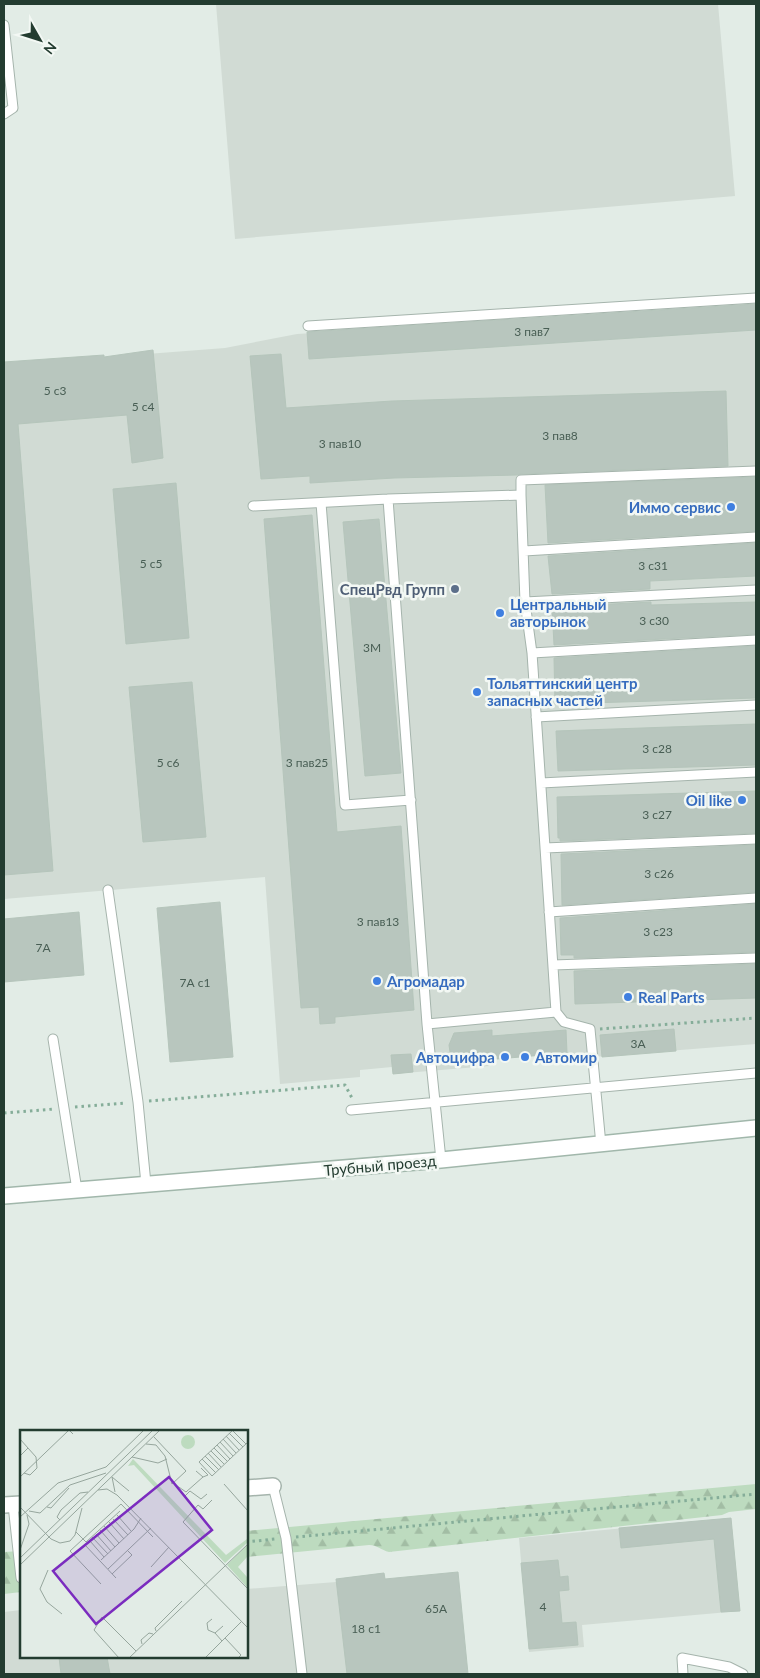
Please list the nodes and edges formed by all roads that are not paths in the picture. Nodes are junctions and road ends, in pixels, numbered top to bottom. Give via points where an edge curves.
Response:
1 (4, 25) edge
2 (4, 114) edge
3 (756, 298) edge
4 (308, 326) dead end
5 (756, 471) edge
6 (521, 495) junction
7 (388, 499) junction
8 (321, 502) junction
9 (253, 506) dead end
10 (756, 537) edge
11 (524, 551) junction
12 (756, 590) edge
13 (526, 602) junction
14 (756, 640) edge
15 (532, 653) junction
16 (756, 705) edge
17 (536, 717) junction
18 (756, 772) edge
19 (541, 783) junction
20 (410, 800) junction
21 (756, 839) edge
22 (545, 848) junction
23 (108, 890) dead end
24 (756, 898) edge
25 (549, 912) junction
26 (756, 958) edge
27 (554, 965) junction
28 (556, 1012) junction
29 (427, 1024) junction
30 (53, 1039) dead end
31 (756, 1073) edge
32 (595, 1087) junction
33 (436, 1102) junction
34 (354, 1110) road end
35 (756, 1128) edge
36 (601, 1145) junction
37 (441, 1160) junction
38 (146, 1184) junction
39 (76, 1190) junction
40 (4, 1196) edge
41 (273, 1486) joint
42 (248, 1488) edge
43 (13, 1505) edge
44 (20, 1569) edge
45 (302, 1674) edge
46 (683, 1674) edge
47 (743, 1674) edge

1 - 2 lane via 13,108
3 - 4 lane
5 - 6 lane via 521,480
6 - 7 lane
6 - 11 lane
7 - 8 lane
7 - 20 lane
8 - 9 lane
8 - 20 lane via 345,805
10 - 11 lane
11 - 13 lane
12 - 13 lane
13 - 15 lane
14 - 15 lane
15 - 17 lane
16 - 17 lane
17 - 19 lane
18 - 19 lane
19 - 22 lane
20 - 29 lane
21 - 22 lane
22 - 25 lane
23 - 38 lane via 138,1102
24 - 25 lane
25 - 27 lane
26 - 27 lane
27 - 28 lane
28 - 29 lane
28 - 32 lane via 564,1022 590,1030
29 - 33 lane
30 - 39 lane
31 - 32 lane
32 - 33 lane
32 - 36 lane
33 - 34 lane
33 - 37 lane
35 - 36 street, Трубный проезд
36 - 37 street, Трубный проезд
37 - 38 street, Трубный проезд
38 - 39 street, Трубный проезд
39 - 40 street, Трубный проезд
41 - 42 street
41 - 45 lane via 286,1538
43 - 44 lane
46 - 47 lane via 682,1658 729,1666

